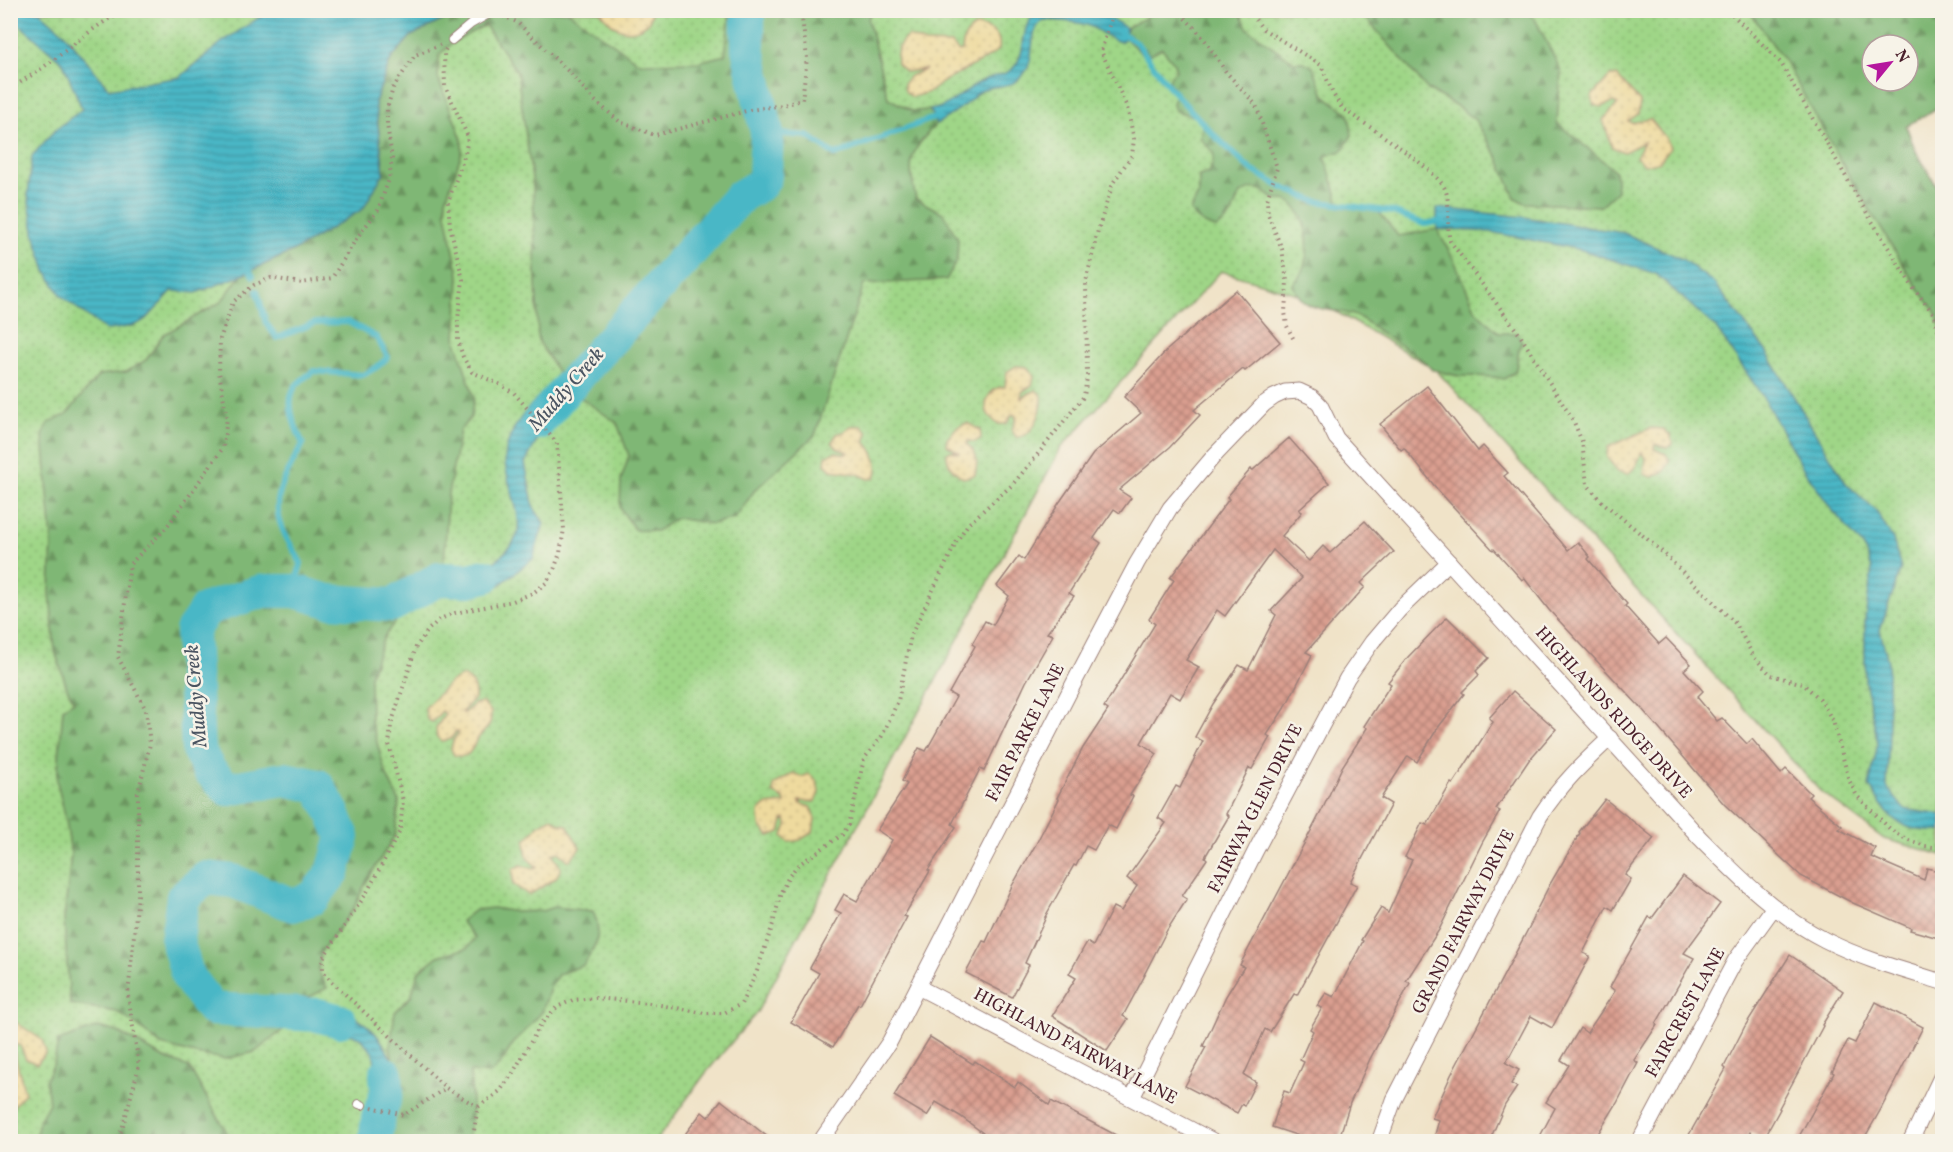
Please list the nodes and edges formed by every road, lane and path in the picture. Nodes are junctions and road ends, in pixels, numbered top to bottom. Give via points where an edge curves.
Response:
1 (111, 10) edge
2 (126, 10) edge
3 (801, 10) edge
4 (1114, 10) edge
5 (1176, 10) edge
6 (1248, 10) edge
7 (1728, 10) edge
8 (492, 12) joint
9 (114, 16) junction
10 (452, 40) junction
11 (10, 89) edge
12 (1295, 342) dead end
13 (1942, 343) edge
14 (1312, 396) joint
15 (1449, 562) junction
16 (1610, 738) junction
17 (1942, 848) edge
18 (1774, 907) junction
19 (1942, 982) edge
20 (918, 987) junction
21 (1942, 1075) edge
22 (447, 1088) junction
23 (1132, 1098) junction
24 (361, 1104) dead end
25 (478, 1107) junction
26 (114, 1142) edge
27 (472, 1142) edge
28 (820, 1142) edge
29 (1215, 1142) edge
30 (1379, 1142) edge
31 (1639, 1142) edge
32 (1910, 1142) edge

1 - 9 path
2 - 9 path
3 - 8 path via 807,58 801,100 655,135 620,122 517,22
4 - 25 path via 1101,51 1127,107 1134,139 1132,155 1113,183 1086,282 1084,396 1030,464 968,524 958,539 911,634 897,701 882,736 864,759 849,825 842,835 798,865 789,876 780,892 756,974 741,1004 724,1013 704,1013 649,1003 573,1000 557,1007 541,1024 513,1073 500,1090
5 - 12 path via 1256,105 1277,168 1267,200 1268,215 1282,249 1287,281 1285,312
6 - 17 path via 1263,29 1321,65 1342,108 1431,171 1445,188 1449,241 1520,336 1574,422 1582,442 1587,484 1600,500 1659,549 1736,624 1754,657 1771,675 1803,684 1820,699 1833,722 1857,796 1891,830 1925,846
7 - 13 path via 1781,63 1862,205 1933,313
8 - 10 lane
9 - 11 path
10 - 22 path via 444,52 445,86 468,137 448,202 463,280 458,340 472,372 514,393 557,443 564,529 560,553 546,583 513,601 440,619 416,647 391,725 389,744 403,801 400,831 366,894 323,958 323,971 332,982
10 - 26 path via 415,56 393,88 387,109 390,179 378,210 332,278 302,283 271,278 254,285 233,302 220,339 219,372 227,418 223,448 166,528 130,564 118,657 146,710 150,744 138,793 138,895 128,994 139,1066 122,1130
14 - 15 street, HIGHLANDS RIDGE DRIVE via 1336,438
14 - 20 street, FAIR PARKE LANE via 1286,392 1264,404 1170,508 1088,656
15 - 16 street, HIGHLANDS RIDGE DRIVE
15 - 23 street, FAIRWAY GLEN DRIVE via 1400,609 1347,678
16 - 18 street, HIGHLANDS RIDGE DRIVE via 1700,838
16 - 30 street, GRAND FAIRWAY DRIVE via 1563,784 1540,816 1394,1100
18 - 19 street, HIGHLANDS RIDGE DRIVE via 1824,940
18 - 31 street, FAIRCREST LANE via 1735,961
20 - 23 street, HIGHLAND FAIRWAY LANE
20 - 28 street, FAIR PARKE LANE via 890,1041
21 - 32 street
22 - 24 path via 404,1115
22 - 25 path
23 - 29 street, HIGHLAND FAIRWAY LANE
25 - 27 path

